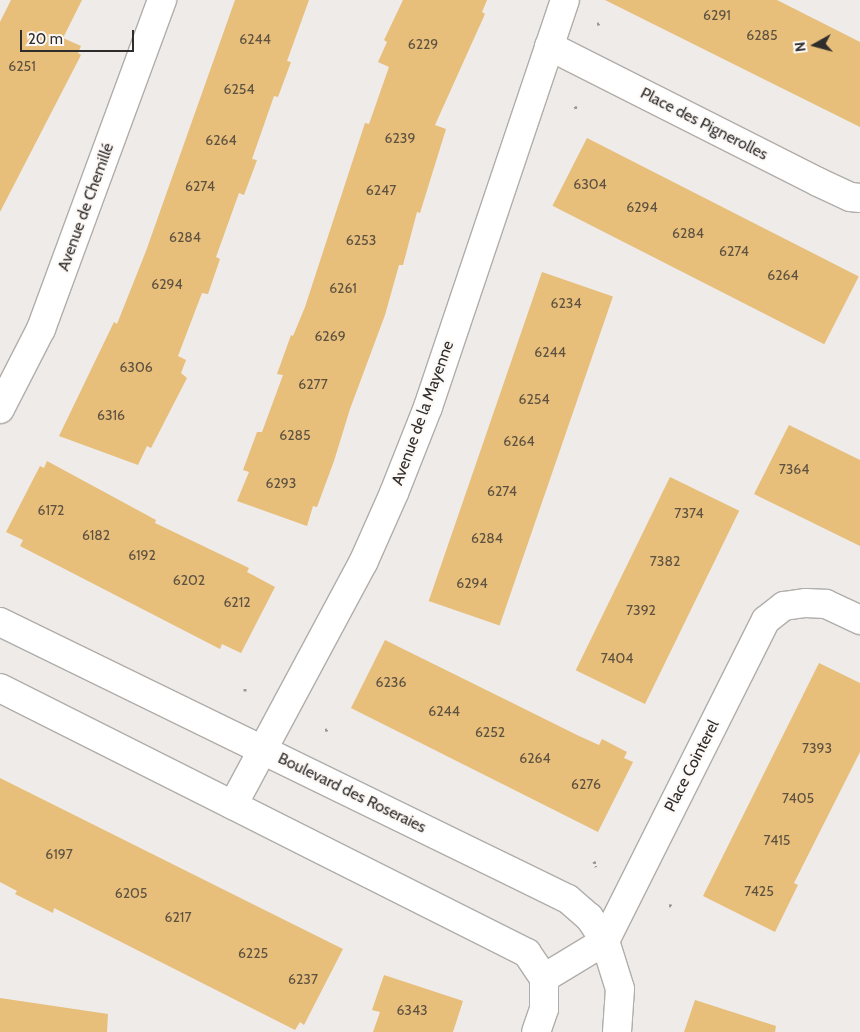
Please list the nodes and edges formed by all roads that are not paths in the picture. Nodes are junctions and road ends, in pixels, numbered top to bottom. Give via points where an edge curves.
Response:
1 (162, 0) edge
2 (565, 0) edge
3 (549, 46) junction
4 (860, 198) edge
5 (0, 409) edge
6 (860, 620) edge
7 (0, 622) edge
8 (0, 688) edge
9 (263, 749) junction
10 (233, 805) junction
11 (605, 941) junction
12 (544, 978) junction
13 (536, 1032) edge
14 (617, 1032) edge

1 - 5 street, Avenue de Chemillé via 41,329
2 - 3 street, Avenue de la Mayenne
3 - 4 street, Place des Pignerolles via 850,197
3 - 9 street, Avenue de la Mayenne via 428,408 394,493 362,563
6 - 11 street, Place Cointerel via 826,604 806,603 784,606 766,620
7 - 9 street, Boulevard des Roseraies
8 - 10 street
9 - 10 street, Avenue de la Mayenne
9 - 11 street, Boulevard des Roseraies via 568,899 589,918
10 - 12 street via 527,953
11 - 12 street
11 - 14 street, Boulevard des Roseraies via 620,989
12 - 13 street via 544,1009

